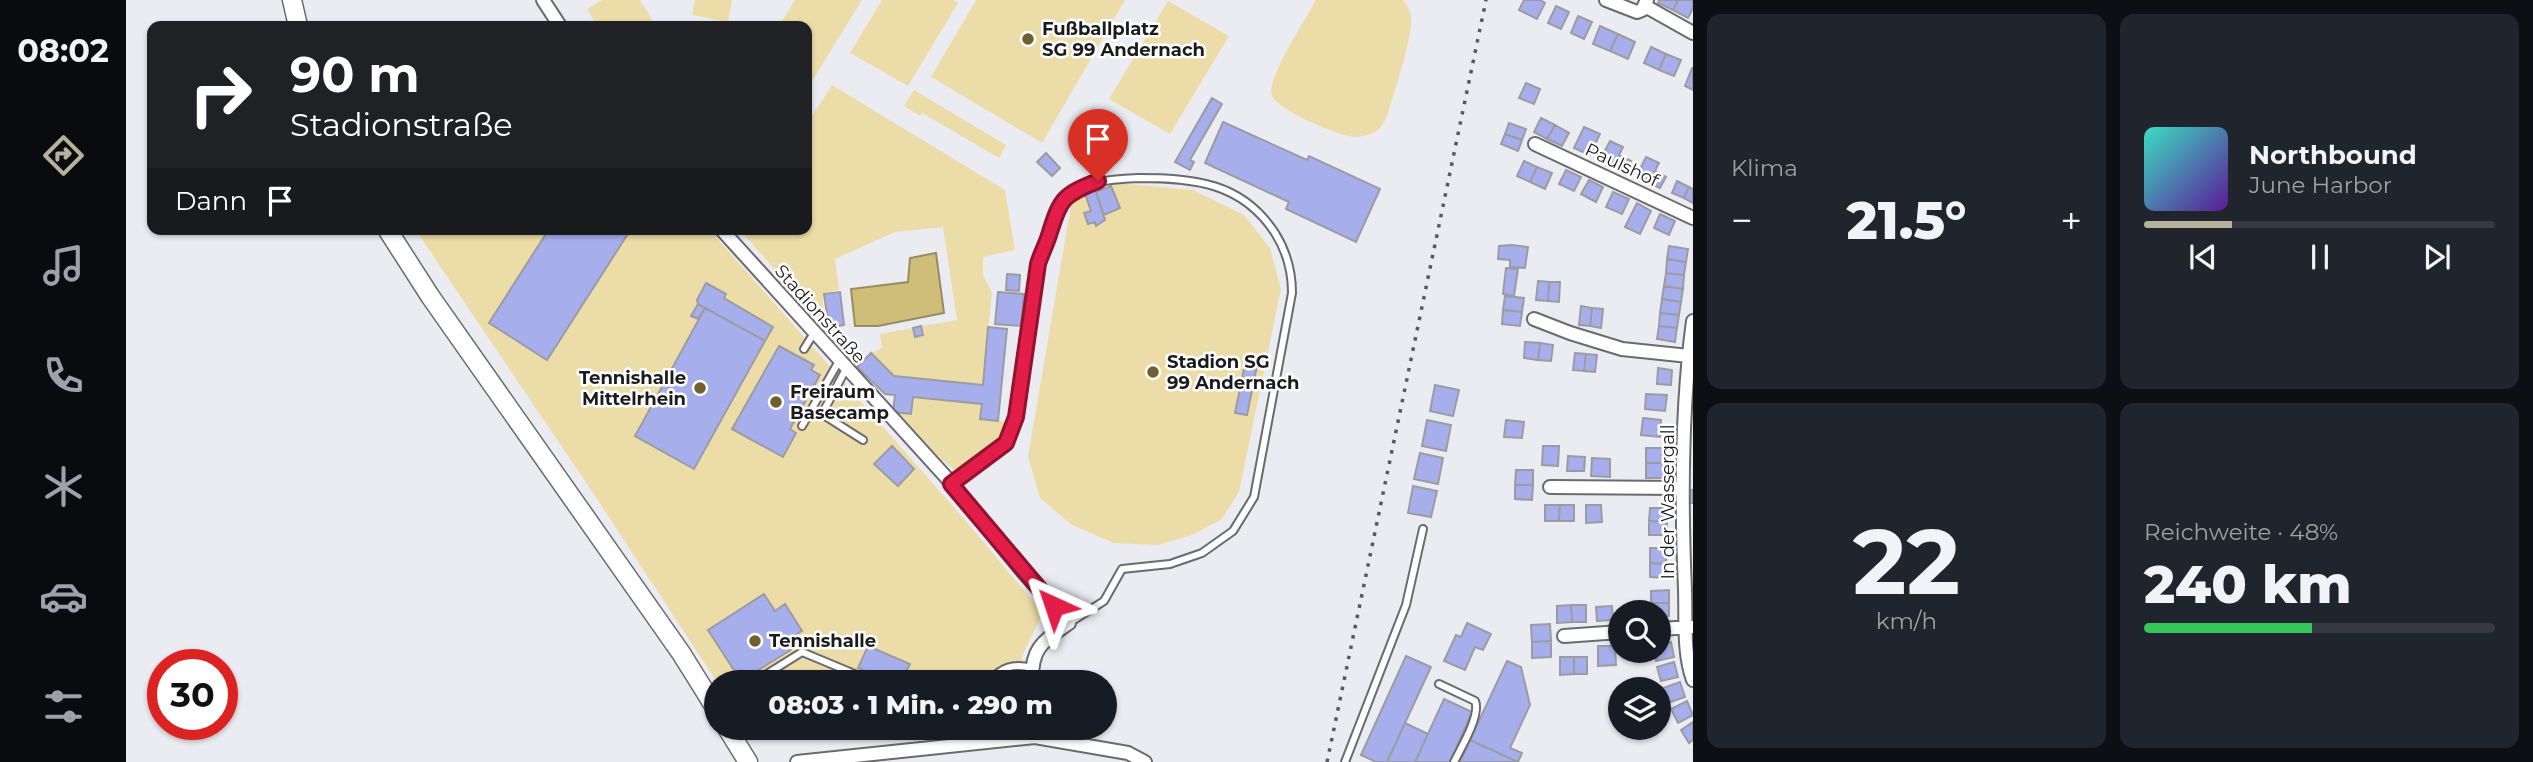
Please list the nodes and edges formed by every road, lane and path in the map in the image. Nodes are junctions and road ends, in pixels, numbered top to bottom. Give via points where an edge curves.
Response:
1 (292, 0) edge
2 (543, 0) edge
3 (1606, 0) edge
4 (1646, 3) edge
5 (297, 21) edge
6 (557, 21) edge
7 (1693, 33) edge
8 (1535, 144) dead end
9 (1693, 218) edge
10 (391, 235) edge
11 (726, 235) edge
12 (1534, 319) dead end
13 (1693, 323) edge
14 (814, 333) junction
15 (804, 349) dead end
16 (1689, 356) junction
17 (842, 365) junction
18 (802, 426) dead end
19 (863, 439) dead end
20 (951, 484) junction
21 (1550, 487) dead end
22 (1681, 488) junction
23 (1423, 529) dead end
24 (1069, 623) junction
25 (1690, 627) edge
26 (1671, 628) edge
27 (1608, 633) edge
28 (1564, 636) dead end
29 (1032, 668) joint
30 (773, 670) edge
31 (845, 670) edge
32 (1001, 670) edge
33 (1693, 680) edge
34 (1439, 684) dead end
35 (704, 690) edge
36 (734, 740) edge
37 (978, 740) edge
38 (1067, 740) edge
39 (810, 761) edge
40 (748, 762) edge
41 (797, 762) edge
42 (1145, 762) edge
43 (1345, 762) edge
44 (1454, 762) edge

1 - 5 street
2 - 6 street
3 - 4 street via 1635,12
4 - 7 street
8 - 9 street, Paulshof
10 - 35 street
11 - 14 street, Stadionstraße
12 - 16 street via 1622,349
13 - 16 street, In der Wassergall
14 - 15 lane
14 - 17 street, Stadionstraße
16 - 22 street, In der Wassergall
17 - 18 lane
17 - 19 lane via 822,414
17 - 20 street, Stadionstraße
20 - 24 street, Stadionstraße
20 - 24 lane via 1006,443 1016,417 1038,264 1065,198 1098,181 1163,178 1205,183 1234,193 1266,220 1287,256 1292,293 1254,496 1233,531 1202,553 1170,564 1122,569 1104,601
21 - 22 street
22 - 25 street, In der Wassergall
23 - 43 lane via 1406,605
24 - 29 street via 1042,643
25 - 26 street
25 - 33 street, In der Wassergall
27 - 28 street
29 - 32 lane via 1020,665
30 - 31 lane via 802,652
34 - 44 lane via 1475,701 1478,707
36 - 40 street
37 - 39 street
38 - 42 street via 1128,753
39 - 41 street

